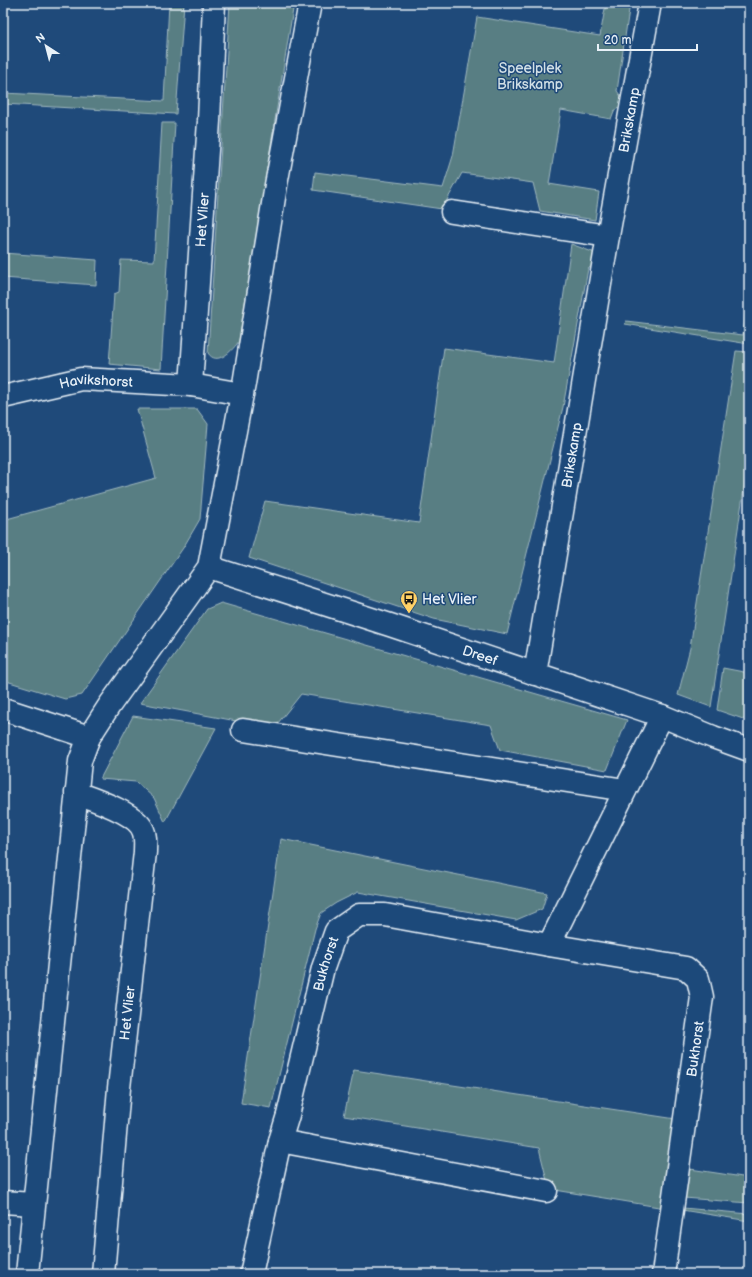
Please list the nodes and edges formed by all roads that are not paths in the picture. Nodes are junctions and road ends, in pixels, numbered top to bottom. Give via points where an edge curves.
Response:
1 (214, 3) edge
2 (310, 3) edge
3 (650, 3) edge
4 (452, 212) dead end
5 (608, 236) junction
6 (191, 386) junction
7 (242, 394) junction
8 (3, 397) edge
9 (209, 567) junction
10 (535, 674) junction
11 (3, 709) edge
12 (662, 716) junction
13 (243, 730) dead end
14 (89, 736) junction
15 (749, 750) edge
16 (625, 790) junction
17 (76, 793) junction
18 (548, 945) junction
19 (280, 1141) junction
20 (546, 1192) dead end
21 (3, 1202) edge
22 (33, 1204) junction
23 (27, 1274) edge
24 (104, 1274) edge
25 (251, 1274) edge
26 (663, 1274) edge

1 - 6 street, Het Vlier via 209,121
2 - 7 street via 276,184
3 - 5 street, Brikskamp
4 - 5 street
5 - 10 street, Brikskamp
6 - 7 street
6 - 8 street, Havikshorst via 81,379
7 - 9 street
9 - 10 street, Dreef
9 - 14 street
10 - 12 street, Dreef
11 - 14 street
12 - 15 street, Dreef
12 - 16 street
13 - 16 street
14 - 17 street via 80,761
16 - 18 street
17 - 22 street
17 - 24 street, Het Vlier via 133,818 144,832 145,852 119,1088
18 - 19 street, Bukhorst via 385,915 359,915 336,931 323,968
18 - 26 street, Bukhorst via 686,968 698,979 702,997
19 - 20 street
19 - 25 street, Bukhorst
21 - 22 street
22 - 23 street

